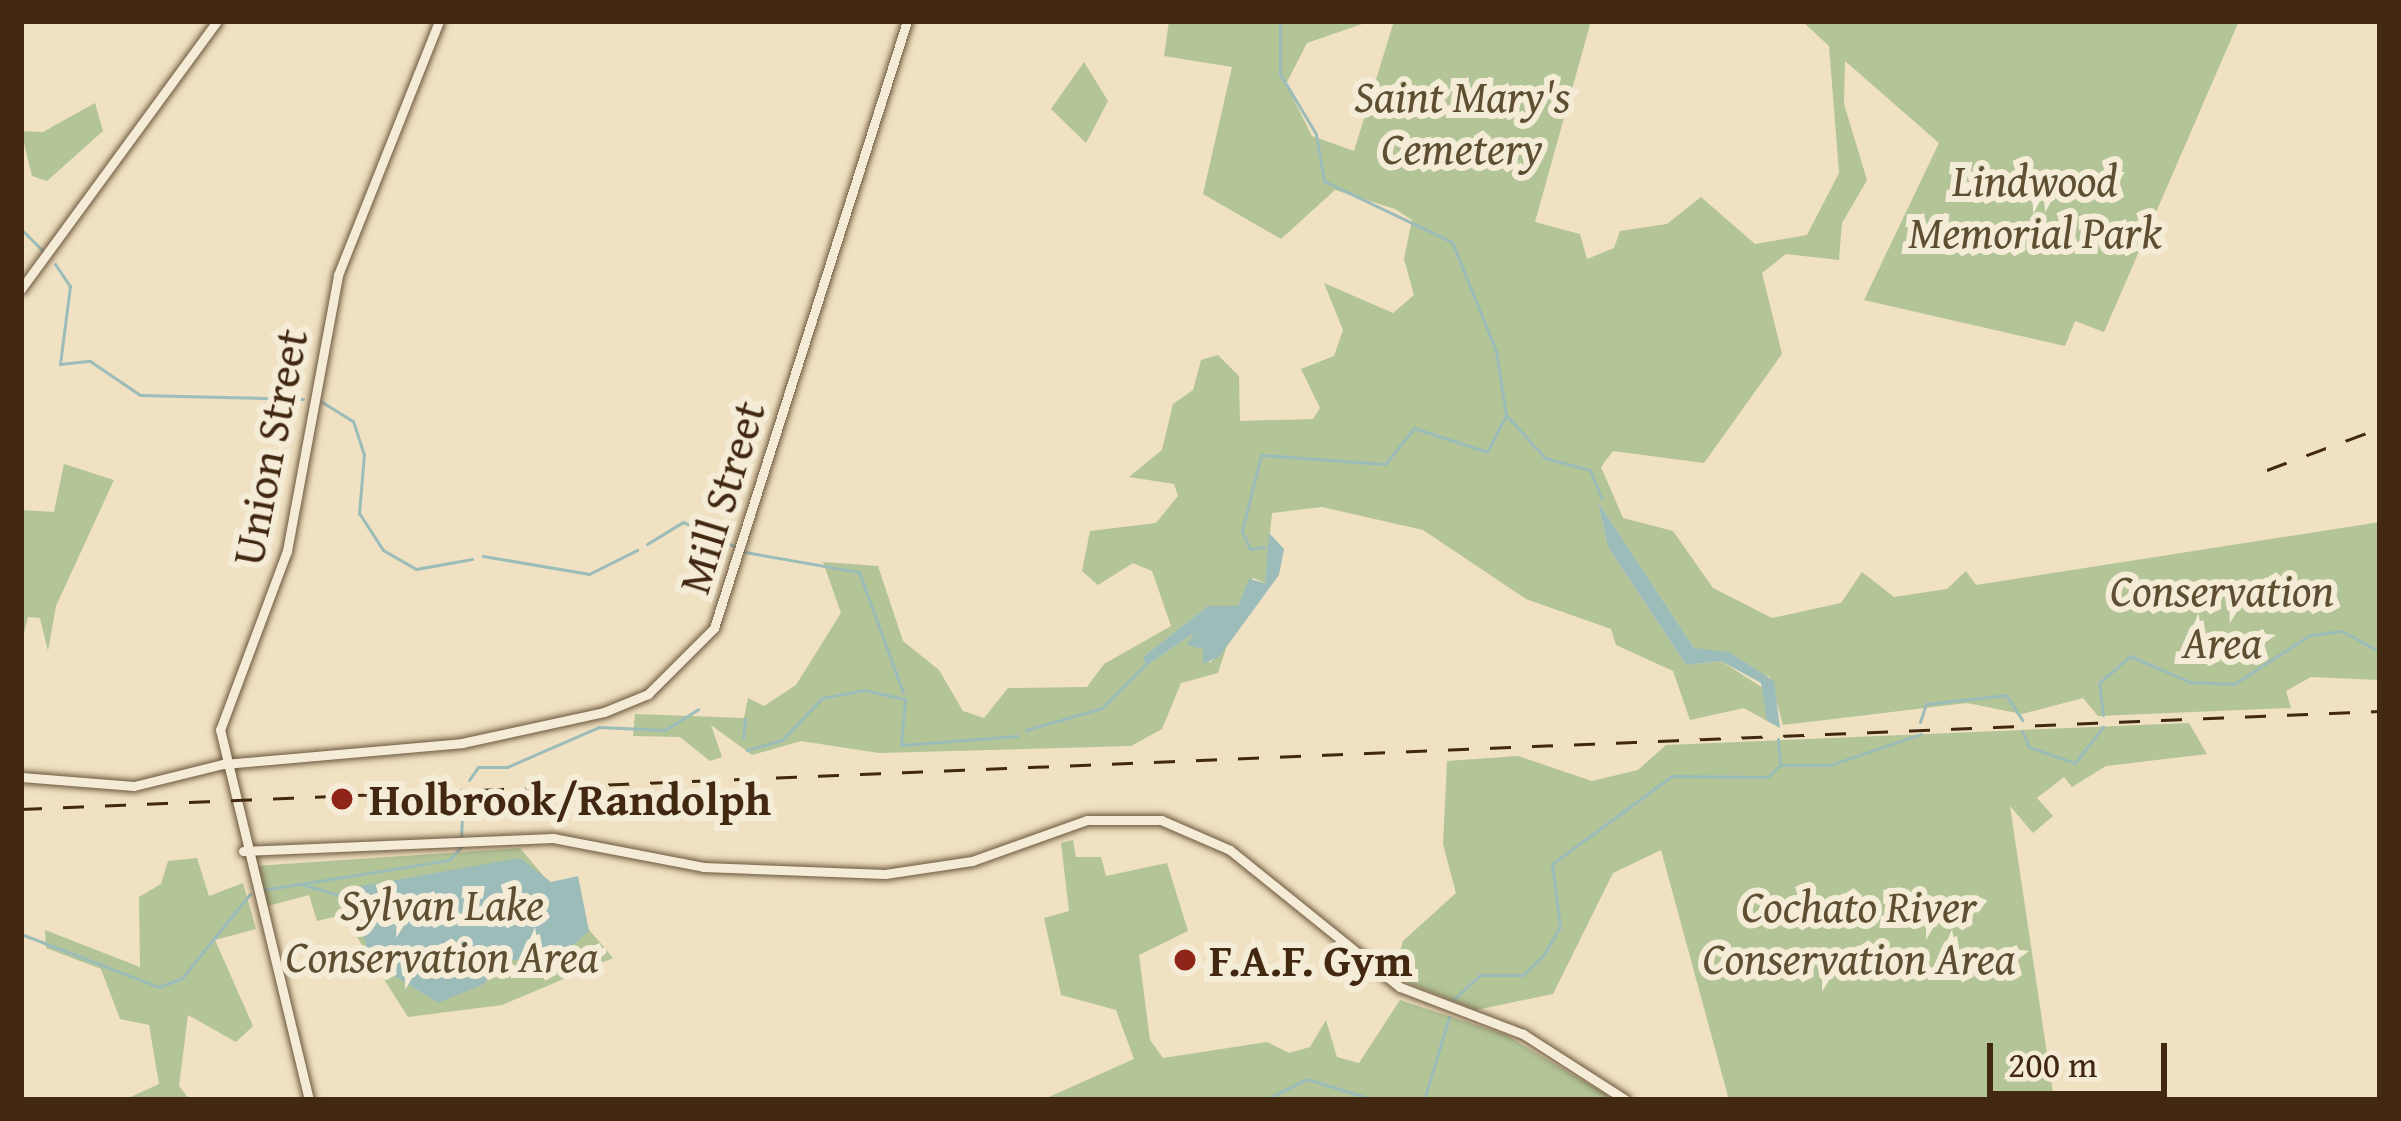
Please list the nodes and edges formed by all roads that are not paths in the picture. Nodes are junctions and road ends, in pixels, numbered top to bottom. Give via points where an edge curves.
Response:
1 (217, 21) edge
2 (439, 21) edge
3 (907, 21) edge
4 (21, 290) edge
5 (223, 764) junction
6 (21, 777) edge
7 (243, 850) junction
8 (309, 1100) edge
9 (1626, 1100) edge

1 - 4 main road
2 - 5 main road, Union Street via 338,275 287,550 226,701
3 - 5 main road, Mill Street via 714,628 660,685 604,712 462,742
5 - 6 main road, Mill Street via 140,785
5 - 7 main road, Union Street
7 - 8 main road, Union Street
7 - 9 main road via 562,839 687,865 876,874 973,861 1087,820 1161,820 1230,850 1394,983 1523,1034

